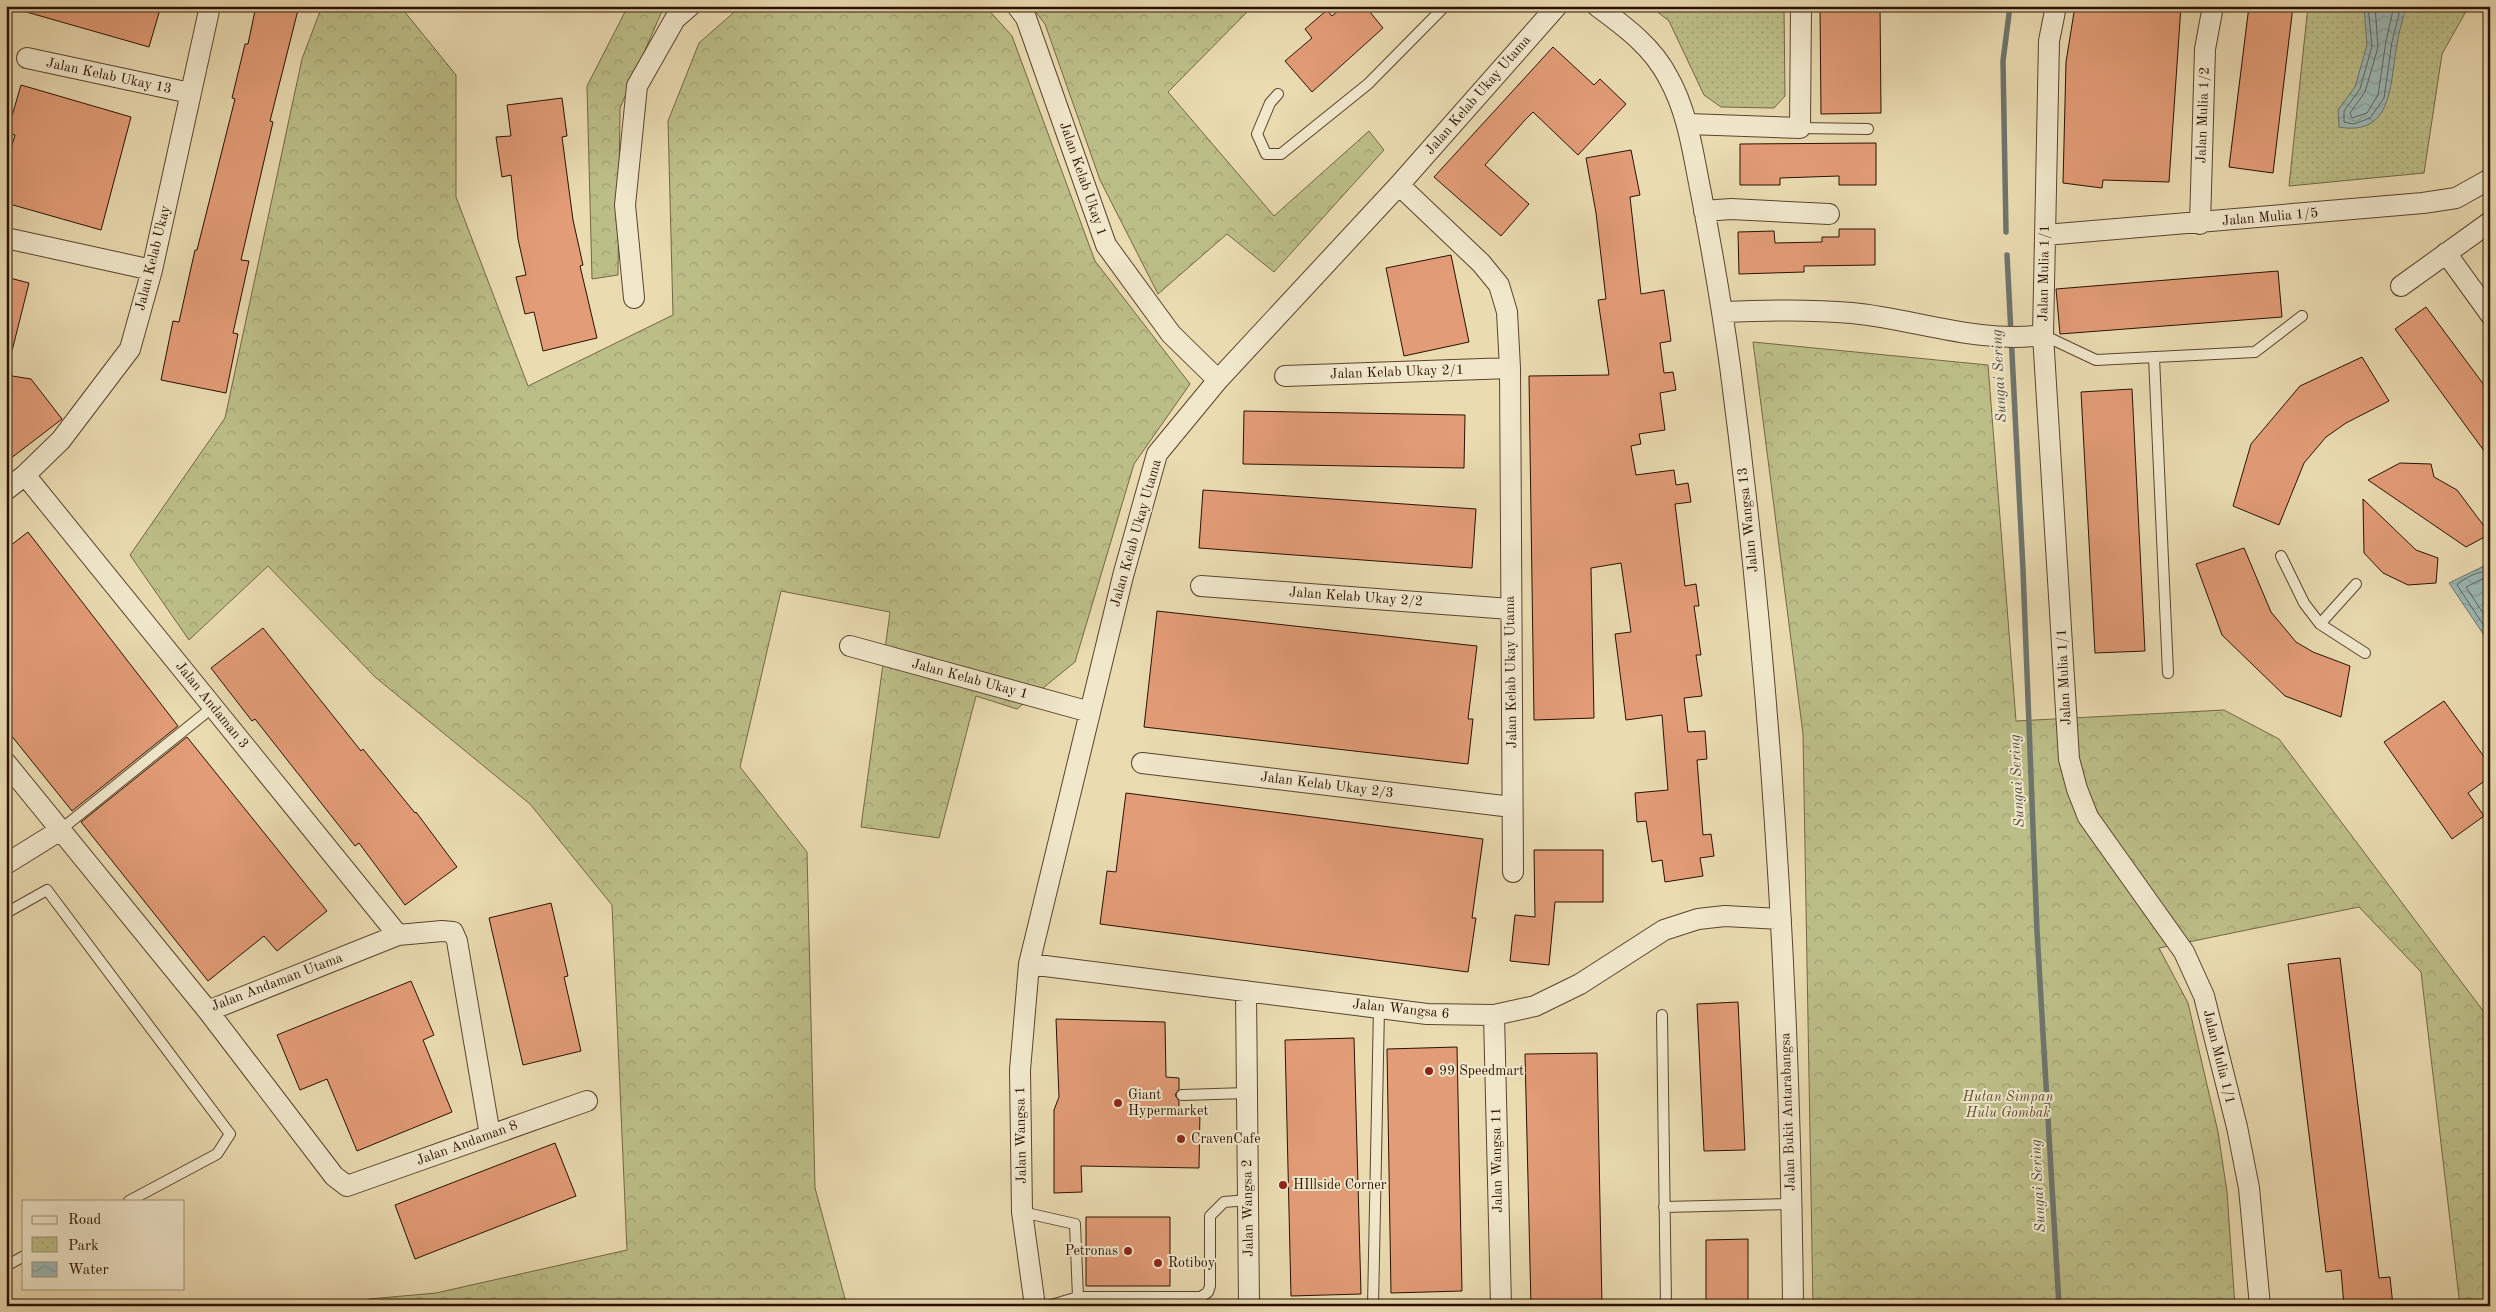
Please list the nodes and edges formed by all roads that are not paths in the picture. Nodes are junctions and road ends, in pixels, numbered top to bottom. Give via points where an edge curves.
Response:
1 (210, 6) edge
2 (690, 6) edge
3 (1017, 6) edge
4 (1445, 6) edge
5 (1557, 6) edge
6 (1597, 6) edge
7 (1801, 6) edge
8 (2056, 6) edge
9 (2213, 6) edge
10 (27, 58) dead end
11 (190, 93) junction
12 (1278, 94) dead end
13 (1688, 124) junction
14 (1800, 128) junction
15 (1868, 129) dead end
16 (2490, 179) edge
17 (1399, 185) junction
18 (1704, 211) junction
19 (1829, 214) dead end
20 (2490, 222) edge
21 (2200, 224) junction
22 (2045, 235) junction
23 (6, 238) edge
24 (2446, 253) junction
25 (152, 270) junction
26 (2401, 286) dead end
27 (634, 298) dead end
28 (1723, 312) junction
29 (2490, 314) edge
30 (2302, 316) dead end
31 (2034, 336) junction
32 (2154, 357) junction
33 (1510, 368) junction
34 (1285, 376) dead end
35 (1218, 380) junction
36 (25, 475) junction
37 (6, 490) edge
38 (2281, 556) dead end
39 (2356, 584) dead end
40 (1201, 586) dead end
41 (1510, 609) junction
42 (2320, 624) junction
43 (850, 646) dead end
44 (2365, 653) dead end
45 (2168, 673) dead end
46 (213, 707) junction
47 (1090, 712) junction
48 (1142, 763) dead end
49 (6, 764) edge
50 (1512, 807) junction
51 (59, 831) junction
52 (6, 864) edge
53 (1513, 872) dead end
54 (6, 913) edge
55 (1781, 919) junction
56 (398, 936) junction
57 (1029, 964) junction
58 (1246, 991) junction
59 (1379, 1008) junction
60 (208, 1011) junction
61 (1494, 1015) junction
62 (1662, 1015) dead end
63 (1247, 1093) junction
64 (1182, 1095) dead end
65 (587, 1101) dead end
66 (490, 1135) junction
67 (131, 1200) edge
68 (1248, 1200) junction
69 (1792, 1204) junction
70 (1664, 1207) junction
71 (1022, 1212) junction
72 (22, 1257) edge
73 (6, 1266) edge
74 (1078, 1298) junction
75 (1035, 1306) edge
76 (1048, 1306) edge
77 (1249, 1306) edge
78 (1373, 1306) edge
79 (1501, 1306) edge
80 (1666, 1306) edge
81 (1793, 1306) edge
82 (2260, 1306) edge

1 - 11 street, Jalan Kelab Ukay
2 - 27 street via 675,19 637,86 625,205
3 - 35 street, Jalan Kelab Ukay 1 via 1026,18 1106,245 1171,334
4 - 12 lane via 1368,84 1282,154 1266,154 1257,134 1270,103
5 - 17 street, Jalan Kelab Ukay Utama
6 - 13 street, Jalan Wangsa 13 via 1637,35 1668,76
7 - 14 street
8 - 22 street, Jalan Mulia 1/1 via 2049,41
9 - 21 street, Jalan Mulia 1/2 via 2205,49
10 - 11 street, Jalan Kelab Ukay 13
11 - 25 street, Jalan Kelab Ukay
13 - 14 street
13 - 18 street, Jalan Wangsa 13
14 - 15 lane
16 - 21 street, Jalan Mulia 1/5 via 2456,198
17 - 33 street, Jalan Kelab Ukay Utama via 1481,263 1498,284 1507,312
17 - 35 street, Jalan Kelab Ukay Utama
18 - 19 street via 1730,209
18 - 28 street, Jalan Wangsa 13
20 - 24 street
21 - 22 street, Jalan Mulia 1/5
22 - 31 street, Jalan Mulia 1/1
23 - 25 street
24 - 26 street
24 - 29 street
25 - 36 street, Jalan Kelab Ukay via 130,349 61,440
28 - 31 street via 1781,309 1852,313 1981,335
28 - 55 street, Jalan Wangsa 13 via 1748,506
30 - 32 lane via 2255,352
31 - 32 lane via 2096,360
31 - 82 street, Jalan Mulia 1/1 via 2069,759 2088,817 2184,952 2204,996 2249,1188
32 - 45 lane
33 - 34 street, Jalan Kelab Ukay 2/1
33 - 41 street, Jalan Kelab Ukay Utama
35 - 47 street, Jalan Kelab Ukay Utama via 1158,454 1123,576
36 - 37 street, Jalan Kelab Ukay
36 - 46 street, Jalan Andaman 3
38 - 42 lane via 2304,604
39 - 42 lane
40 - 41 street, Jalan Kelab Ukay 2/2
41 - 50 street, Jalan Kelab Ukay Utama
42 - 44 lane
43 - 47 street, Jalan Kelab Ukay 1
46 - 51 lane
46 - 56 street, Jalan Andaman 3
47 - 57 street, Jalan Kelab Ukay Utama
48 - 50 street, Jalan Kelab Ukay 2/3
49 - 51 street, Jalan Andaman Utama
50 - 53 street, Jalan Kelab Ukay Utama
51 - 52 street
51 - 60 street, Jalan Andaman Utama
54 - 67 lane via 47,890 230,1134 217,1154
55 - 61 street, Jalan Wangsa 6 via 1725,916 1698,919 1664,930 1580,984 1534,1006
55 - 69 street, Jalan Bukit Antarabangsa
56 - 60 street, Jalan Andaman Utama
56 - 66 street, Jalan Andaman Utama via 442,931 453,932 458,941
57 - 58 street, Jalan Wangsa 6
57 - 71 street, Jalan Wangsa 1 via 1020,1070
58 - 59 street, Jalan Wangsa 6
58 - 63 street, Jalan Wangsa 2
59 - 61 street, Jalan Wangsa 6 via 1427,1014
59 - 78 lane
60 - 66 street, Jalan Andaman 8 via 334,1176 348,1186
61 - 79 street, Jalan Wangsa 11
62 - 70 lane
63 - 64 lane
63 - 68 street, Jalan Wangsa 2
65 - 66 street, Jalan Andaman 8
68 - 74 lane via 1224,1202 1210,1216 1210,1286 1201,1297
68 - 77 street, Jalan Wangsa 2
69 - 70 lane
69 - 81 street, Jalan Bukit Antarabangsa
70 - 80 lane
71 - 74 lane via 1075,1224
71 - 75 street, Jalan Wangsa 1
72 - 73 lane
74 - 76 lane

